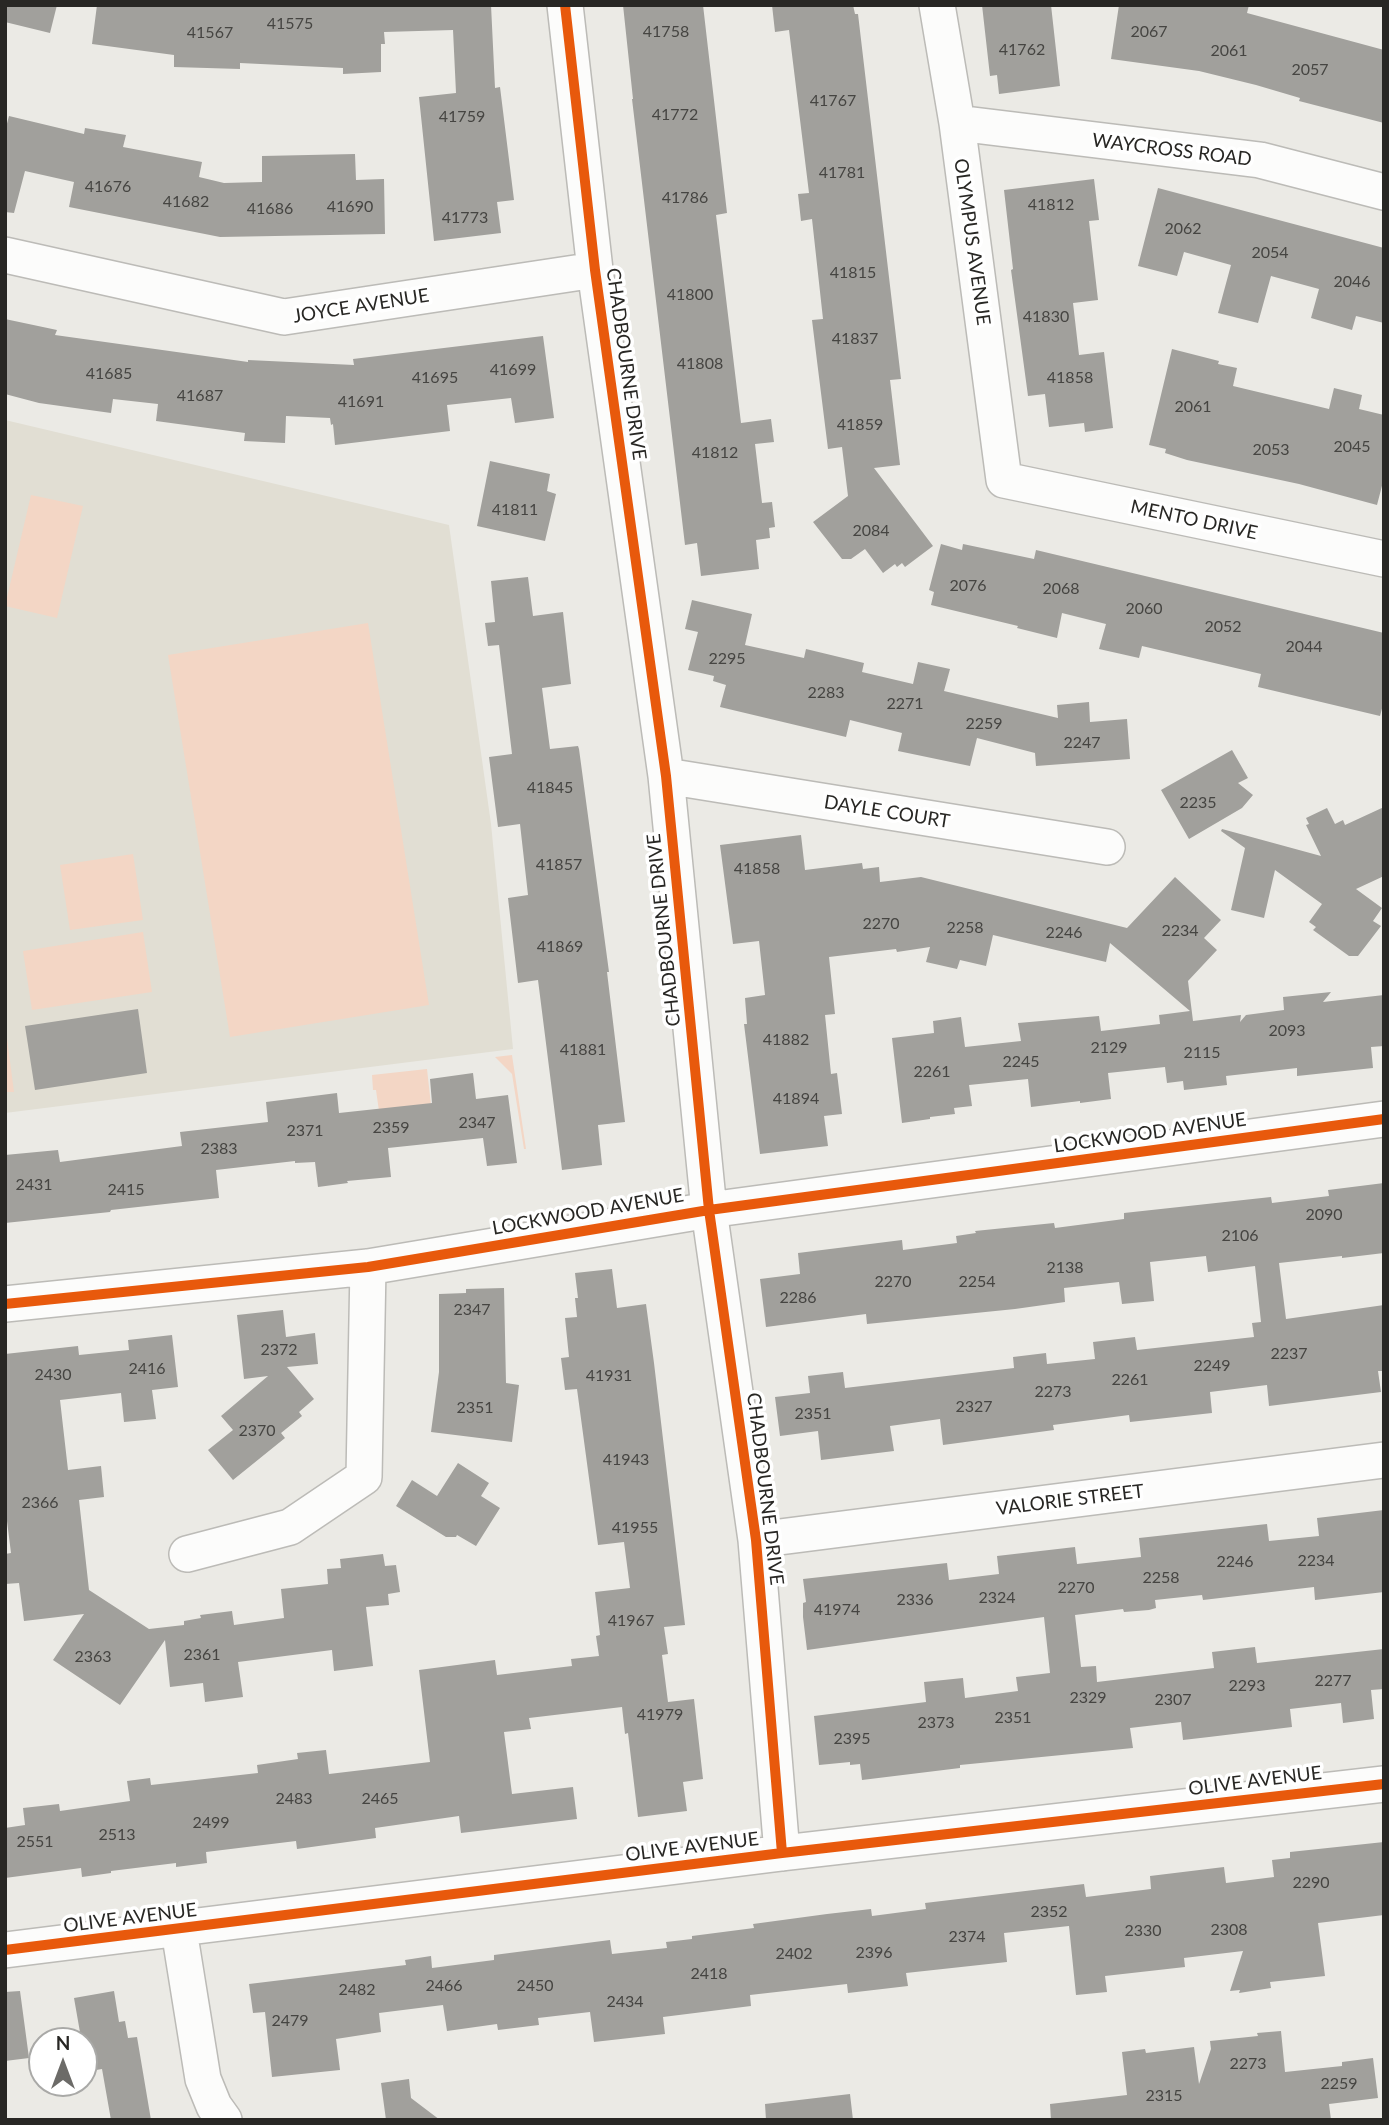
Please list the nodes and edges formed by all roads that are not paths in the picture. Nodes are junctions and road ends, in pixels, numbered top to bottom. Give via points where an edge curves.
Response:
1 (565, 5) edge
2 (937, 5) edge
3 (957, 123) junction
4 (1384, 192) edge
5 (5, 255) edge
6 (595, 271) junction
7 (1004, 480) joint
8 (1384, 559) edge
9 (666, 776) junction
10 (1107, 847) dead end
11 (1384, 1119) edge
12 (709, 1209) junction
13 (368, 1267) junction
14 (5, 1304) edge
15 (1384, 1460) edge
16 (755, 1540) junction
17 (187, 1554) dead end
18 (1384, 1784) edge
19 (782, 1853) junction
20 (179, 1930) junction
21 (5, 1950) edge
22 (224, 2120) edge

1 - 6 street, CHADBOURNE DRIVE
2 - 3 street, OLYMPUS AVENUE
3 - 4 street, WAYCROSS ROAD via 1260,160
3 - 7 street, OLYMPUS AVENUE
5 - 6 street, JOYCE AVENUE via 284,317
6 - 9 street, CHADBOURNE DRIVE
7 - 8 street, MENTO DRIVE
9 - 10 street, DAYLE COURT
9 - 12 street, CHADBOURNE DRIVE
11 - 12 street, LOCKWOOD AVENUE
12 - 13 street, LOCKWOOD AVENUE
12 - 16 street, CHADBOURNE DRIVE
13 - 14 street, LOCKWOOD AVENUE
13 - 17 street via 364,1477 290,1527
15 - 16 street, VALORIE STREET
16 - 19 street, CHADBOURNE DRIVE
18 - 19 street, OLIVE AVENUE
19 - 20 street, OLIVE AVENUE
20 - 21 street, OLIVE AVENUE
20 - 22 street via 204,2079

